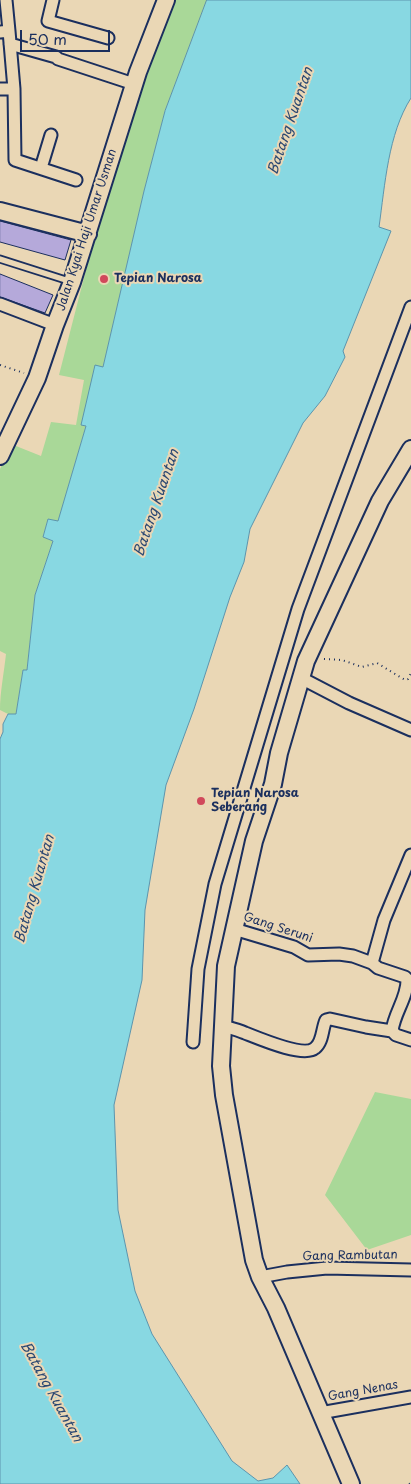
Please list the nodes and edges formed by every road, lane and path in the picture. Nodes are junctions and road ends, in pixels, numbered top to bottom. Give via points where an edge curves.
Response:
1 (6, 0) edge
2 (54, 0) edge
3 (166, 0) edge
4 (4, 32) edge
5 (108, 38) dead end
6 (10, 44) junction
7 (134, 84) junction
8 (0, 88) edge
9 (14, 89) junction
10 (51, 135) dead end
11 (41, 168) junction
12 (76, 180) dead end
13 (0, 211) edge
14 (88, 234) junction
15 (0, 258) edge
16 (72, 282) junction
17 (0, 304) edge
18 (411, 307) edge
19 (54, 326) junction
20 (0, 365) edge
21 (37, 378) junction
22 (411, 449) edge
23 (1, 450) edge
24 (309, 655) junction
25 (411, 673) edge
26 (301, 678) junction
27 (411, 730) edge
28 (411, 855) edge
29 (234, 929) junction
30 (372, 963) junction
31 (223, 1026) junction
32 (392, 1031) junction
33 (411, 1040) edge
34 (193, 1042) dead end
35 (411, 1270) edge
36 (260, 1277) junction
37 (411, 1397) edge
38 (320, 1413) junction
39 (351, 1484) edge

1 - 4 street
2 - 5 street via 48,21
3 - 7 street, Jalan Kyai Haji Umar Usman
4 - 6 street
6 - 7 street
6 - 9 street
7 - 14 street, Jalan Kyai Haji Umar Usman
8 - 9 street
9 - 11 street via 15,160
10 - 11 street
11 - 12 street
13 - 14 street
14 - 16 street, Jalan Kyai Haji Umar Usman
15 - 16 lane
16 - 19 street, Jalan Kyai Haji Umar Usman
17 - 19 street
18 - 34 street via 298,609 215,884 198,969
19 - 21 street, Jalan Kyai Haji Umar Usman
20 - 21 path
21 - 23 street, Jalan Kyai Haji Umar Usman
22 - 24 street via 380,501
24 - 25 path via 362,666 377,663 405,680
24 - 26 street
26 - 27 street
26 - 29 street via 254,841
28 - 30 street via 384,920
29 - 30 street, Gang Seruni via 294,947 308,955 339,954
29 - 31 street via 226,966
30 - 32 street, Gang Seruni via 407,979
31 - 32 street via 284,1048 306,1050 318,1047 326,1020 330,1019
31 - 36 street via 221,1066 224,1095 249,1236
32 - 33 street
35 - 36 street, Gang Rambutan via 327,1268
36 - 38 street
37 - 38 street, Gang Nenas
38 - 39 street

